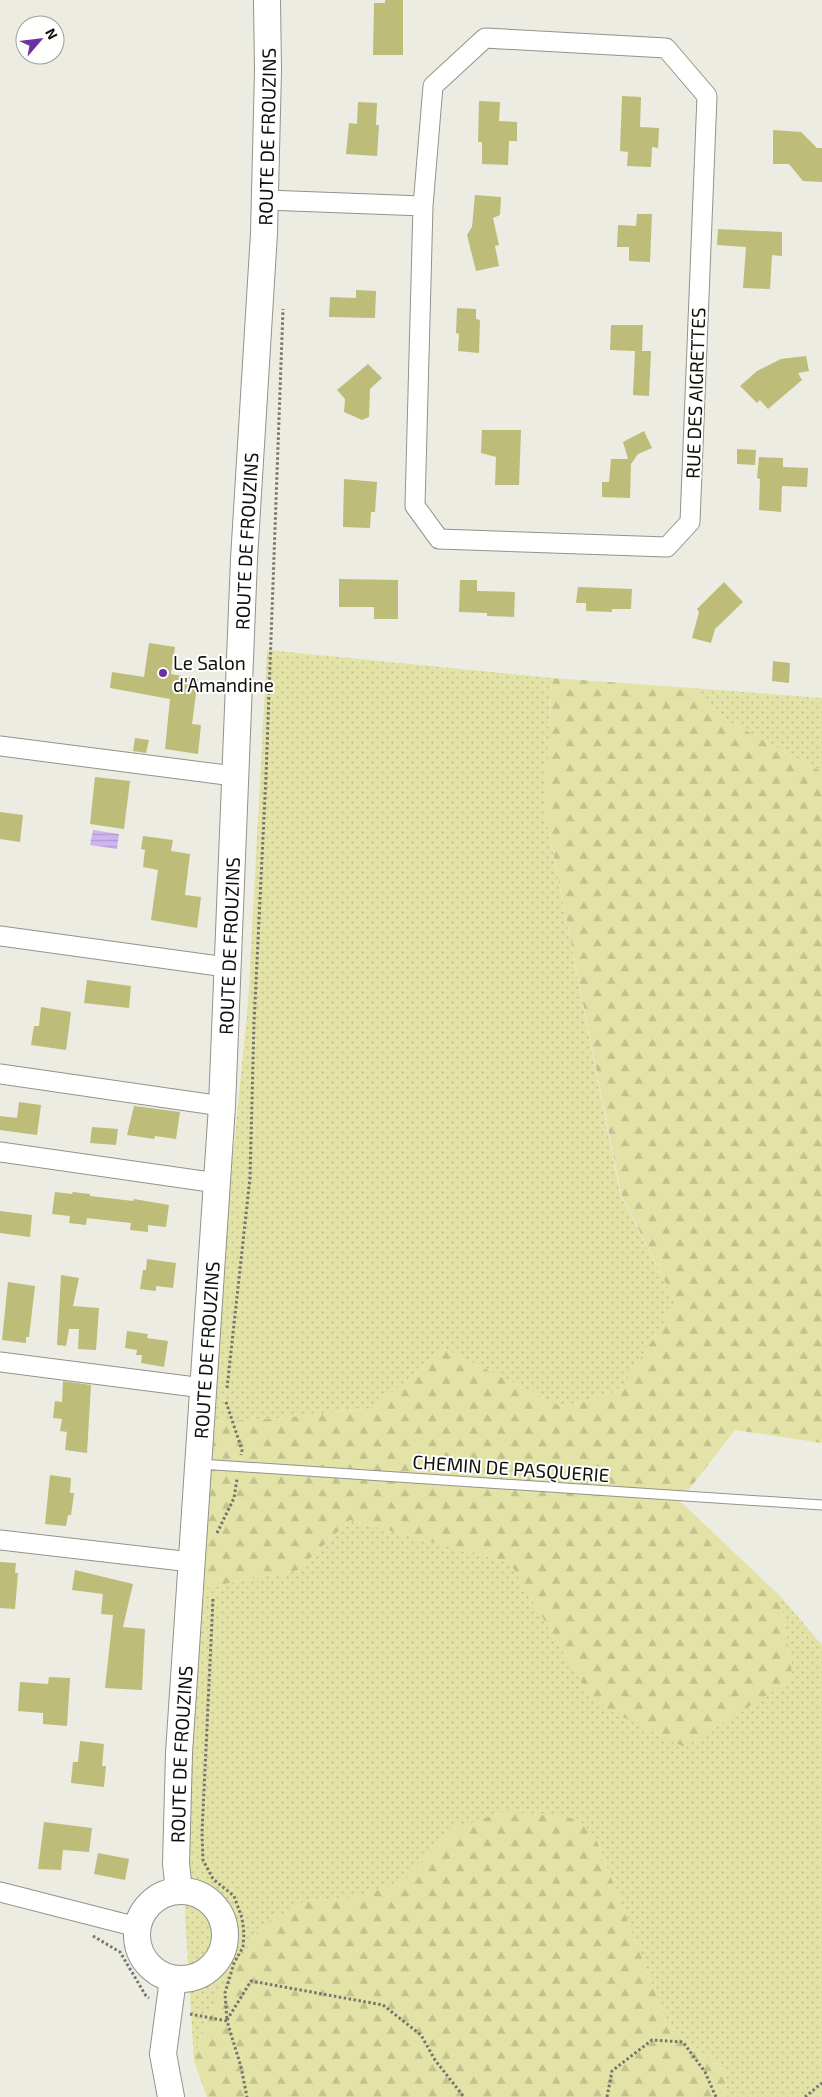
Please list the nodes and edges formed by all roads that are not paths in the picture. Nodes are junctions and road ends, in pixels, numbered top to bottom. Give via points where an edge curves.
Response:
1 (267, 0) edge
2 (266, 200) junction
3 (423, 206) junction
4 (0, 746) edge
5 (234, 776) junction
6 (0, 936) edge
7 (226, 967) junction
8 (0, 1074) edge
9 (222, 1106) junction
10 (0, 1152) edge
11 (217, 1183) junction
12 (0, 1362) edge
13 (203, 1388) junction
14 (198, 1464) junction
15 (822, 1505) edge
16 (0, 1540) edge
17 (191, 1562) junction
18 (179, 1890) junction
19 (0, 1892) edge
20 (137, 1927) junction
21 (173, 1979) junction
22 (171, 2097) edge

1 - 2 main road, ROUTE DE FROUZINS
2 - 3 street
2 - 5 main road, ROUTE DE FROUZINS
3 - 3 street, RUE DES AIGRETTES via 415,506 439,539 667,547 690,522 707,96 666,48 485,38 433,86
4 - 5 street
5 - 7 main road, ROUTE DE FROUZINS
6 - 7 street
7 - 9 main road, ROUTE DE FROUZINS
8 - 9 street
9 - 11 main road, ROUTE DE FROUZINS
10 - 11 street
11 - 13 main road, ROUTE DE FROUZINS
12 - 13 street
13 - 14 main road, ROUTE DE FROUZINS
14 - 15 lane, CHEMIN DE PASQUERIE
14 - 17 main road, ROUTE DE FROUZINS
16 - 17 street
17 - 18 main road, ROUTE DE FROUZINS via 179,1753 176,1864
18 - 20 main road via 164,1893 152,1901 142,1913
18 - 21 main road via 194,1892 218,1910 225,1938 222,1953 208,1970 188,1979
19 - 20 street
20 - 21 main road via 136,1941 148,1966
21 - 22 main road via 162,2054

